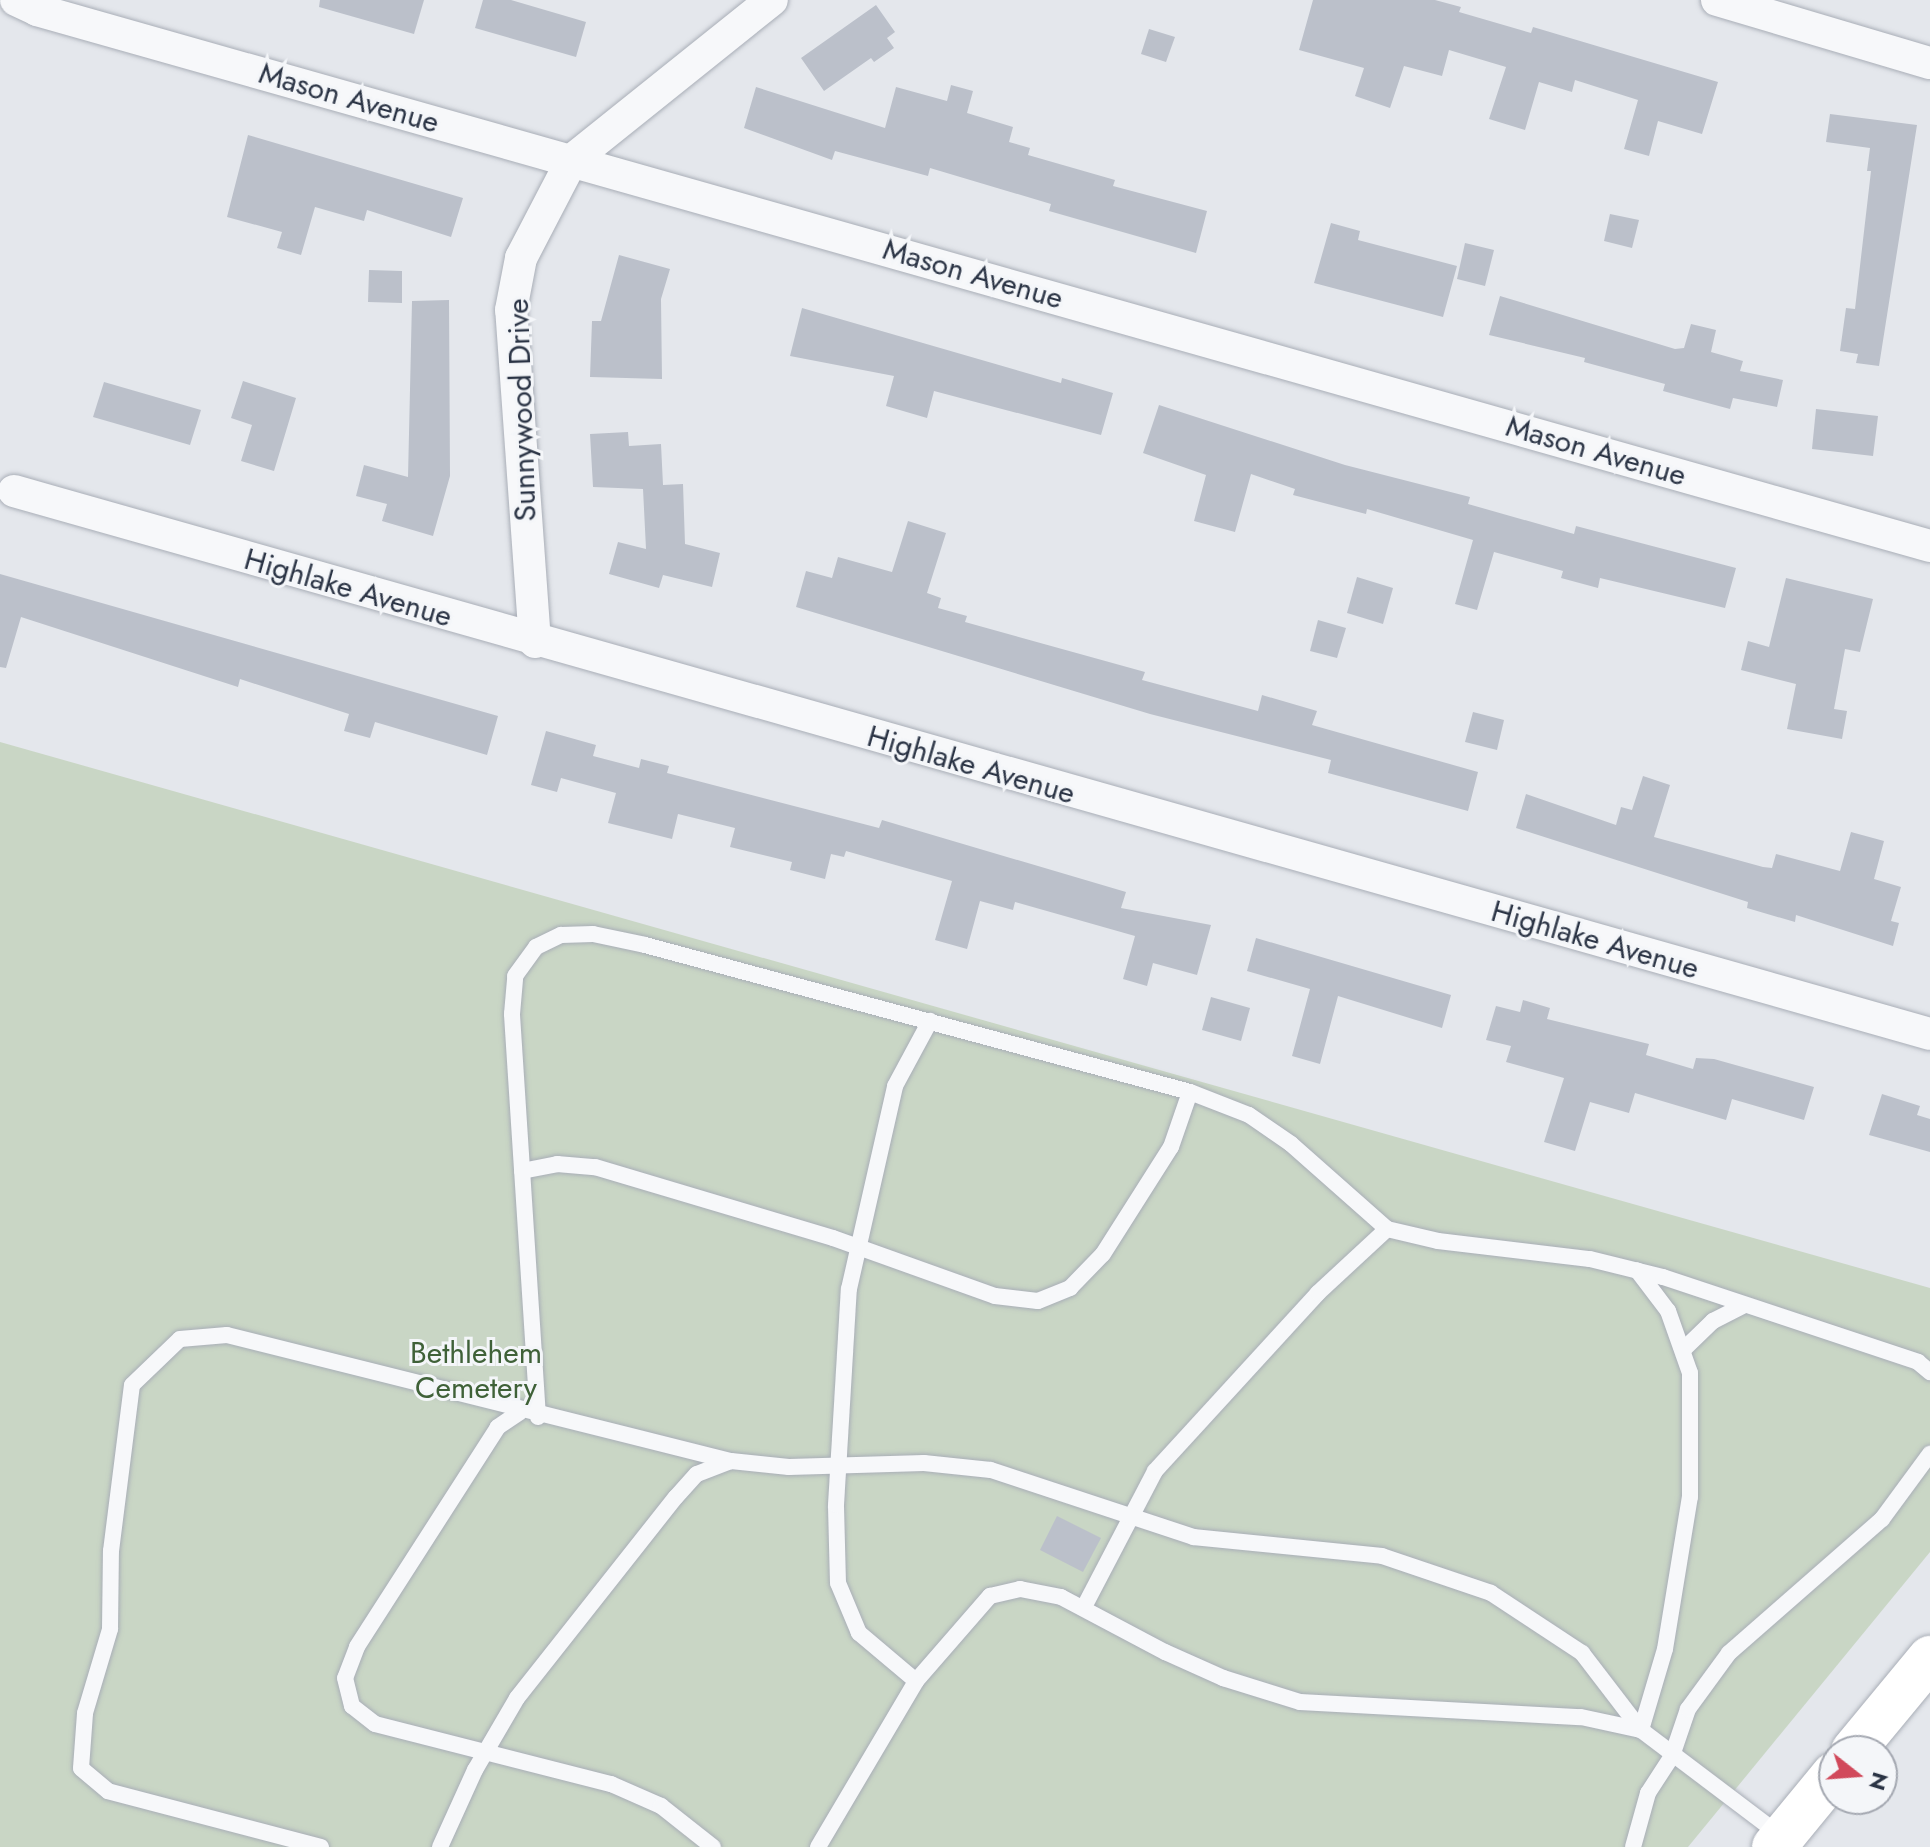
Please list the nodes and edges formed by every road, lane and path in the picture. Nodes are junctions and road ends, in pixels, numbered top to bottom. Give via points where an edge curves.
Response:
1 (16, 0) edge
2 (772, 0) edge
3 (1717, 0) edge
4 (1802, 11) edge
5 (1930, 63) edge
6 (572, 160) junction
7 (14, 491) dead end
8 (1930, 546) edge
9 (535, 642) junction
10 (930, 1021) junction
11 (1930, 1034) edge
12 (1190, 1092) junction
13 (522, 1171) junction
14 (1387, 1229) junction
15 (858, 1247) junction
16 (1637, 1270) junction
17 (1743, 1306) junction
18 (1683, 1350) junction
19 (1930, 1372) edge
20 (520, 1412) junction
21 (538, 1417) junction
22 (1930, 1454) edge
23 (731, 1461) junction
24 (838, 1465) junction
25 (1133, 1518) junction
26 (1084, 1607) junction
27 (1930, 1658) edge
28 (916, 1681) junction
29 (1641, 1730) junction
30 (1866, 1735) edge
31 (485, 1754) junction
32 (1672, 1756) junction
33 (1818, 1793) edge
34 (1778, 1842) edge
35 (321, 1847) edge
36 (440, 1847) edge
37 (713, 1847) edge
38 (818, 1847) edge
39 (1633, 1847) edge

1 - 6 street, Mason Avenue
2 - 6 street, Sunnywood Drive
3 - 4 street
4 - 5 street
6 - 8 street, Mason Avenue
6 - 9 street, Sunnywood Drive via 521,258 511,310
7 - 9 street, Highlake Avenue
9 - 11 street, Highlake Avenue
10 - 12 lane
10 - 13 lane via 645,945 593,934 561,935 536,947 515,976 512,1014
10 - 15 lane via 895,1086
12 - 14 lane via 1259,1122 1353,1195
12 - 15 lane via 1171,1147 1103,1254 1070,1288 1038,1301 995,1296
13 - 15 lane via 557,1164 595,1167
13 - 21 lane
14 - 16 lane
14 - 25 lane via 1229,1386 1155,1471
15 - 24 lane via 849,1289
16 - 17 lane
16 - 18 lane via 1668,1311
17 - 18 lane via 1713,1321
17 - 19 lane via 1906,1357
18 - 29 lane via 1690,1373 1690,1497 1665,1649
20 - 21 lane
20 - 31 lane via 498,1427 357,1647 345,1678 352,1706 375,1724
20 - 35 lane via 227,1335 180,1339 132,1385 111,1551 110,1629 85,1713 81,1768 108,1791
21 - 23 lane
22 - 32 lane via 1882,1519 1729,1653 1688,1709
23 - 24 lane
23 - 31 lane via 697,1474 676,1497 517,1698
24 - 25 lane via 924,1463 991,1470
24 - 28 lane via 838,1583 859,1633
25 - 26 lane
25 - 29 lane via 1193,1537 1382,1556 1491,1593 1582,1653
26 - 28 lane via 1020,1589 990,1596
26 - 29 lane via 1208,1672 1300,1702 1581,1717
27 - 30 main road
28 - 38 lane
29 - 32 lane
31 - 36 lane
31 - 37 lane via 611,1784 661,1806
32 - 34 lane
32 - 39 lane via 1648,1793
33 - 34 main road

